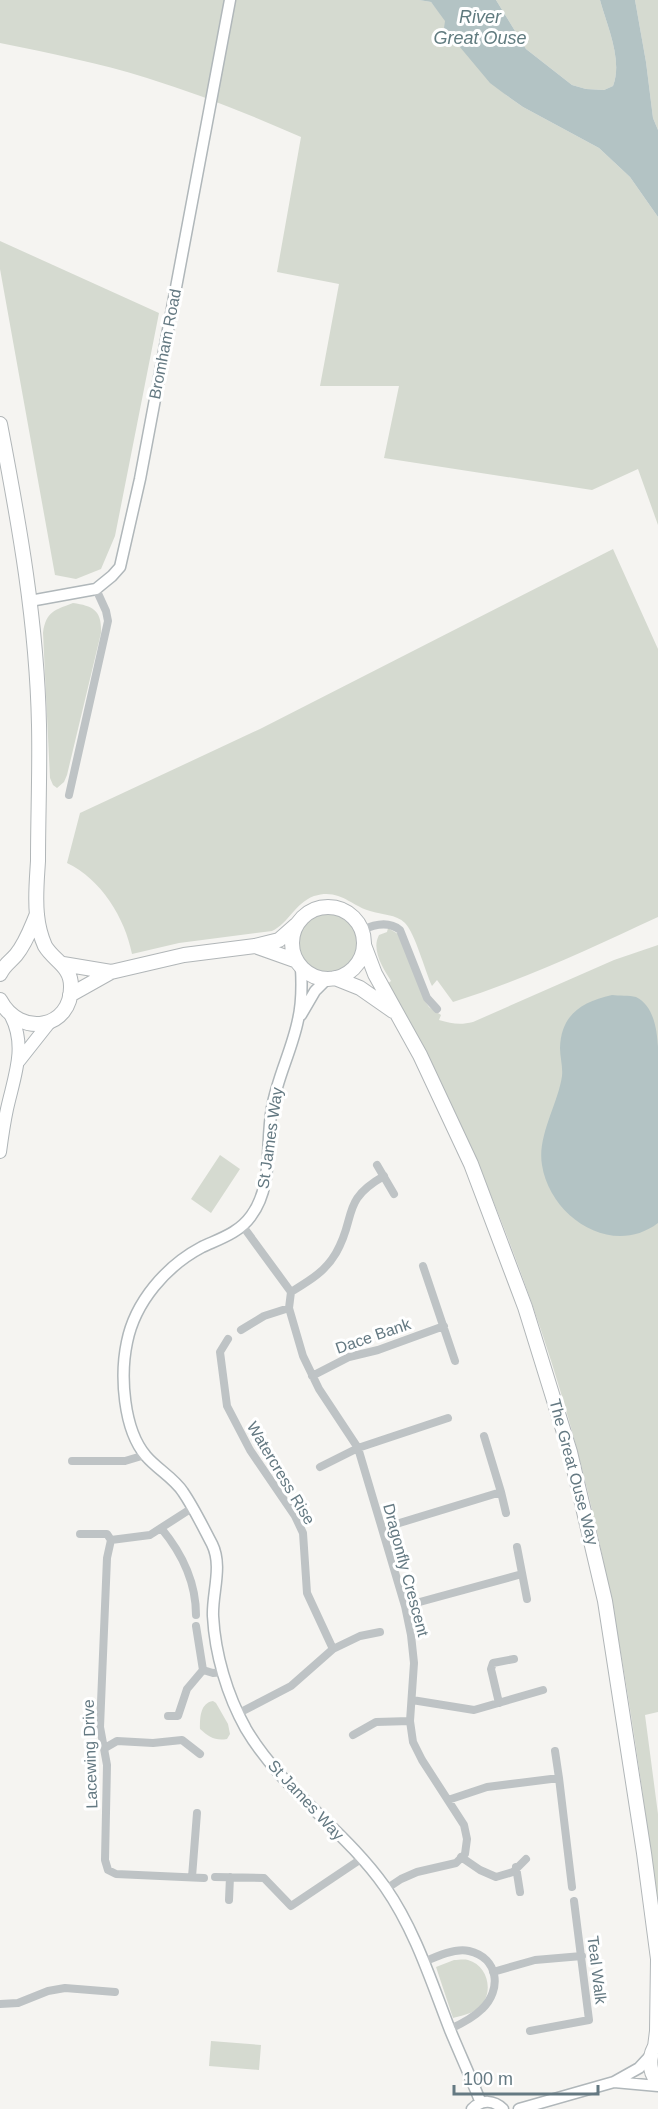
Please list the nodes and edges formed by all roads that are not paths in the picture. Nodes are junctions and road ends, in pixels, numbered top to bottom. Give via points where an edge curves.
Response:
1 (231, 0) edge
2 (0, 424) edge
3 (96, 589) junction
4 (30, 601) junction
5 (69, 795) dead end
6 (37, 914) junction
7 (296, 925) junction
8 (362, 930) junction
9 (364, 945) junction
10 (255, 946) junction
11 (15, 956) junction
12 (58, 960) junction
13 (299, 964) junction
14 (1, 969) edge
15 (111, 972) junction
16 (331, 979) junction
17 (70, 996) junction
18 (0, 1002) edge
19 (437, 1009) dead end
20 (395, 1012) junction
21 (11, 1016) junction
22 (298, 1021) junction
23 (49, 1023) junction
24 (19, 1061) junction
25 (0, 1152) edge
26 (377, 1165) dead end
27 (384, 1176) junction
28 (394, 1194) dead end
29 (242, 1226) junction
30 (423, 1266) dead end
31 (291, 1292) junction
32 (289, 1308) junction
33 (444, 1326) junction
34 (241, 1330) dead end
35 (228, 1339) dead end
36 (455, 1361) dead end
37 (312, 1376) junction
38 (448, 1418) dead end
39 (484, 1436) dead end
40 (358, 1448) junction
41 (145, 1455) junction
42 (72, 1461) dead end
43 (320, 1467) dead end
44 (501, 1492) junction
45 (192, 1508) junction
46 (506, 1513) dead end
47 (161, 1527) junction
48 (383, 1528) junction
49 (81, 1534) dead end
50 (111, 1540) junction
51 (517, 1547) dead end
52 (522, 1574) junction
53 (527, 1599) dead end
54 (405, 1606) junction
55 (196, 1615) dead end
56 (196, 1626) dead end
57 (380, 1632) dead end
58 (333, 1648) junction
59 (514, 1659) dead end
60 (203, 1670) junction
61 (223, 1672) junction
62 (543, 1690) dead end
63 (412, 1700) junction
64 (499, 1703) junction
65 (239, 1713) junction
66 (168, 1716) dead end
67 (410, 1721) junction
68 (353, 1735) dead end
69 (105, 1748) junction
70 (555, 1751) dead end
71 (200, 1754) dead end
72 (559, 1778) junction
73 (448, 1800) junction
74 (196, 1813) dead end
75 (461, 1857) junction
76 (361, 1859) junction
77 (526, 1859) dead end
78 (516, 1867) junction
79 (192, 1877) junction
80 (215, 1877) dead end
81 (230, 1877) junction
82 (204, 1878) dead end
83 (572, 1887) dead end
84 (386, 1888) junction
85 (520, 1892) dead end
86 (229, 1900) dead end
87 (574, 1900) dead end
88 (582, 1956) junction
89 (658, 1959) edge
90 (424, 1962) junction
91 (493, 1972) junction
92 (115, 1992) dead end
93 (0, 2004) edge
94 (450, 2029) junction
95 (530, 2031) dead end
96 (655, 2048) edge
97 (614, 2082) junction
98 (658, 2084) edge
99 (476, 2106) edge
100 (503, 2109) edge
101 (519, 2109) edge

1 - 3 street, Bromham Road via 125,551 120,567
2 - 4 highway
3 - 4 street, Bromham Road
3 - 5 street via 108,621
4 - 6 highway via 39,724
6 - 11 highway
6 - 12 highway via 45,945
7 - 8 highway via 314,909 330,906 353,916
7 - 10 highway via 279,940
7 - 13 highway via 292,947
8 - 9 highway
8 - 19 street via 384,924 400,930 427,998
9 - 16 highway via 355,967
9 - 20 highway, The Great Ouse Way
10 - 13 highway
10 - 15 highway via 184,955
11 - 12 highway via 28,950 44,952
11 - 14 highway
12 - 15 highway
12 - 17 highway via 69,975
13 - 16 highway via 313,976
13 - 22 street via 302,986
15 - 17 highway
16 - 20 highway, The Great Ouse Way via 360,988
16 - 22 street via 315,991
17 - 23 highway via 63,1011
18 - 21 highway
20 - 89 highway, The Great Ouse Way via 441,1099 499,1235 570,1452 589,1526 618,1676
21 - 23 highway via 28,1024
21 - 24 main road via 19,1037
22 - 29 street, St James Way via 271,1110 267,1174 261,1199
23 - 24 main road
24 - 25 main road
26 - 27 street
27 - 28 street
27 - 31 street via 367,1186 353,1203 342,1243 326,1267
29 - 31 street
29 - 41 street, St James Way via 181,1258 136,1313 127,1341 122,1381 131,1425
30 - 33 street
31 - 32 street, Dragonfly Crescent
32 - 34 street via 264,1316
32 - 37 street, Dragonfly Crescent
33 - 36 street
33 - 37 street, Dace Bank via 349,1357
35 - 58 street, Watercress Rise via 220,1352 227,1406 303,1533 308,1593
37 - 40 street, Dragonfly Crescent
38 - 40 street
39 - 44 street
40 - 43 street
40 - 48 street, Dragonfly Crescent
41 - 42 street via 125,1461
41 - 45 street, St James Way via 182,1491
44 - 46 street
44 - 48 street
45 - 47 street
45 - 61 street, St James Way via 215,1549 213,1614
47 - 50 street via 150,1535
47 - 55 street via 182,1556
48 - 54 street, Dragonfly Crescent
49 - 50 street via 107,1534
50 - 69 street, Lacewing Drive via 100,1727
51 - 52 street
52 - 53 street
52 - 54 street
54 - 63 street, Dragonfly Crescent via 414,1663
56 - 60 street
57 - 58 street
58 - 65 street via 291,1686
59 - 64 street via 493,1663
60 - 61 street
60 - 66 street via 187,1689 178,1716
61 - 65 street, St James Way
62 - 64 street
63 - 64 street via 474,1710
63 - 67 street, Dragonfly Crescent
65 - 76 street, St James Way via 270,1766
67 - 68 street via 376,1722
67 - 73 street, Dragonfly Crescent via 413,1742
69 - 71 street via 117,1741 182,1740
69 - 79 street, Lacewing Drive via 108,1870 116,1874
70 - 72 street
72 - 73 street via 487,1787
72 - 83 street
73 - 75 street, Dragonfly Crescent via 464,1825 467,1839
74 - 79 street
75 - 78 street via 496,1877 513,1872
75 - 84 street via 456,1863 417,1872
76 - 81 street via 291,1906 264,1878
76 - 84 street, St James Way
77 - 78 street
78 - 85 street
79 - 82 street
80 - 81 street
81 - 86 street
84 - 90 street, St James Way
87 - 88 street, Teal Walk
88 - 91 street via 535,1960
88 - 95 street, Teal Walk via 589,2020
89 - 96 highway, The Great Ouse Way
90 - 91 street via 469,1951 480,1956
90 - 94 street, St James Way
91 - 94 street via 496,1979 492,1996 482,2009
92 - 93 street via 65,1988 18,2004
94 - 99 street, St James Way
96 - 97 street via 639,2068
96 - 98 highway, The Great Ouse Way via 651,2068
97 - 98 street
97 - 101 street
99 - 100 street via 492,2102

